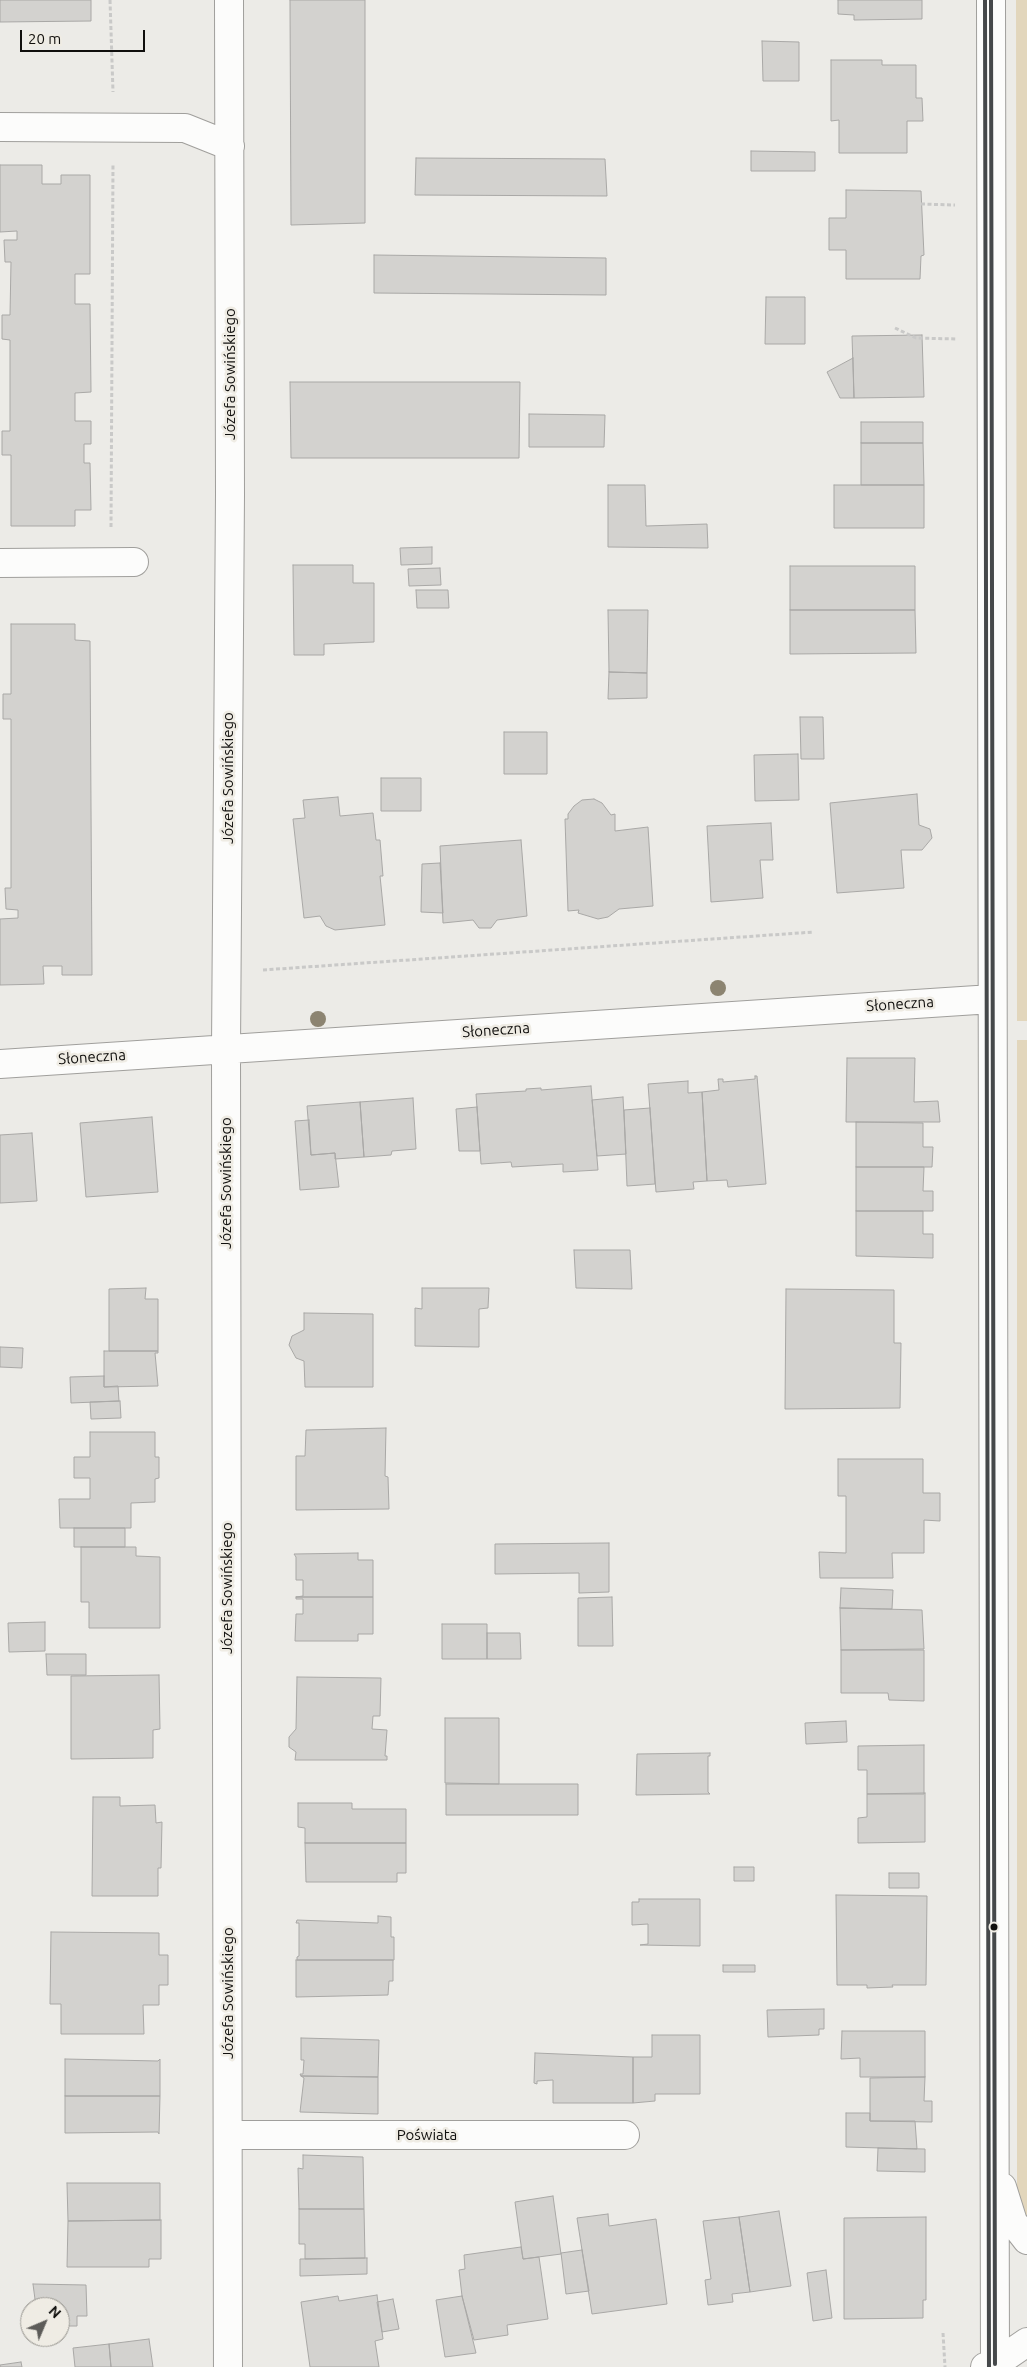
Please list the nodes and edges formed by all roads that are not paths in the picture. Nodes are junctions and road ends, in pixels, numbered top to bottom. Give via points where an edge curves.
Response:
1 (229, 0) edge
2 (992, 0) edge
3 (0, 127) edge
4 (230, 146) junction
5 (0, 562) edge
6 (134, 562) dead end
7 (992, 999) junction
8 (226, 1048) junction
9 (0, 1064) edge
10 (228, 2135) junction
11 (625, 2135) dead end
12 (994, 2156) junction
13 (1027, 2240) edge
14 (1027, 2342) edge
15 (993, 2366) edge
16 (228, 2367) edge

1 - 4 street, Józefa Sowińskiego
2 - 7 street
3 - 4 street via 185,128
4 - 8 street, Józefa Sowińskiego
5 - 6 street
7 - 8 street, Słoneczna
7 - 12 street
8 - 9 street, Słoneczna
8 - 10 street, Józefa Sowińskiego
10 - 11 street, Poświata
10 - 16 street, Józefa Sowińskiego
12 - 13 street via 1013,2222
12 - 15 street
14 - 15 street

